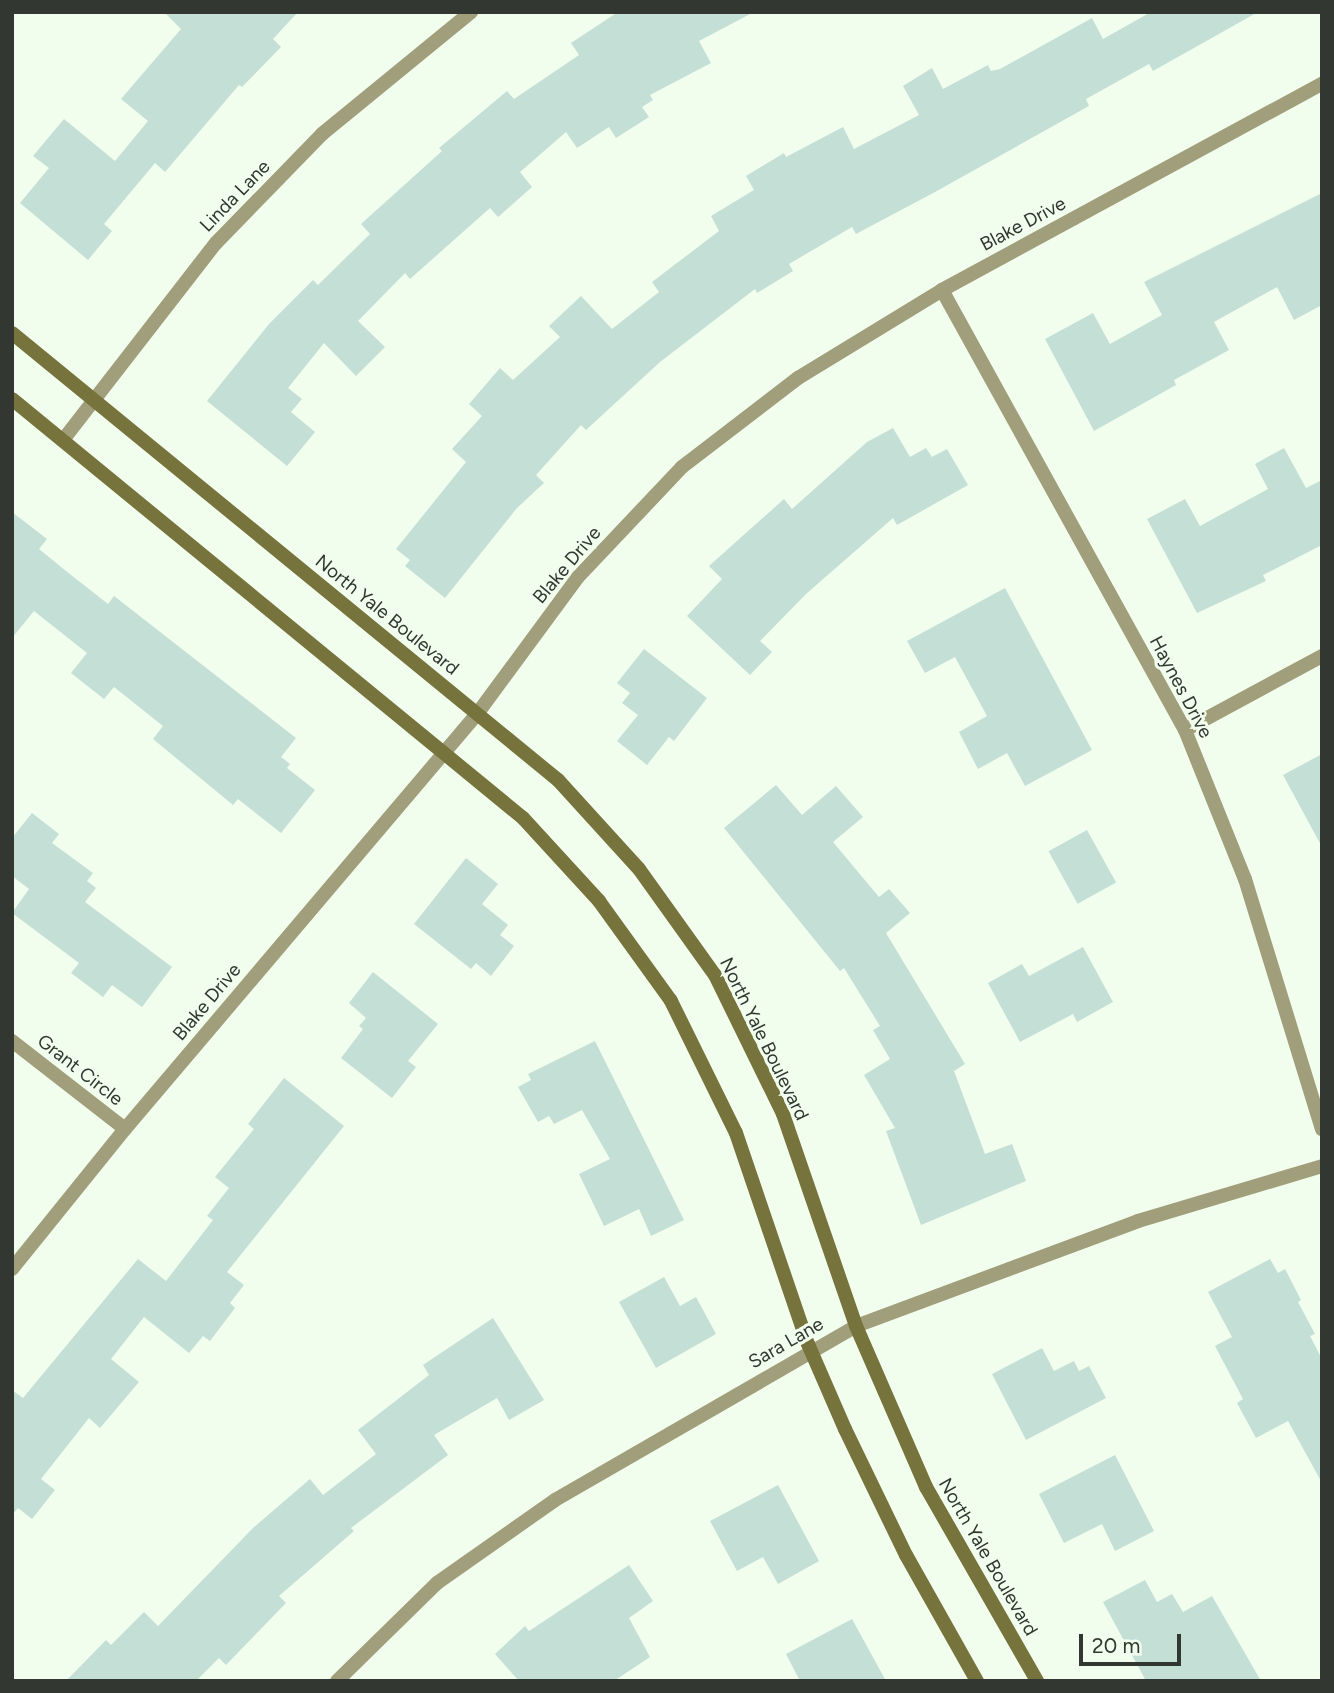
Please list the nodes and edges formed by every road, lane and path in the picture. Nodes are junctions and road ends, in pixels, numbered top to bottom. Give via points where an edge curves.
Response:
1 (471, 12) edge
2 (1322, 84) edge
3 (942, 290) junction
4 (12, 333) edge
5 (12, 399) edge
6 (95, 401) junction
7 (62, 440) junction
8 (1322, 656) edge
9 (477, 714) junction
10 (1185, 730) junction
11 (443, 752) junction
12 (12, 1041) edge
13 (125, 1129) junction
14 (1322, 1129) edge
15 (1322, 1166) edge
16 (12, 1269) edge
17 (856, 1326) junction
18 (811, 1350) junction
19 (337, 1681) edge
20 (977, 1681) edge
21 (1037, 1681) edge

1 - 6 street, Linda Lane via 322,134 216,243
2 - 3 street, Blake Drive
3 - 9 street, Blake Drive via 798,378 682,467 578,578
3 - 10 street, Haynes Drive
4 - 6 street, North Yale Boulevard
5 - 7 street
6 - 7 street, Linda Lane
6 - 9 street, North Yale Boulevard
7 - 11 street
8 - 10 street
9 - 11 street, Blake Drive
9 - 17 street, North Yale Boulevard via 568,790 639,869 715,975 783,1114
10 - 14 street, Haynes Drive via 1245,879
11 - 13 street, Blake Drive
11 - 18 street via 523,818 574,873 671,1001 736,1133
12 - 13 street, Grant Circle
13 - 16 street, Blake Drive
15 - 17 street, Sara Lane via 1138,1221
17 - 18 street, Sara Lane
17 - 21 street, North Yale Boulevard via 926,1487
18 - 19 street, Sara Lane via 555,1500 437,1583
18 - 20 street via 887,1518

